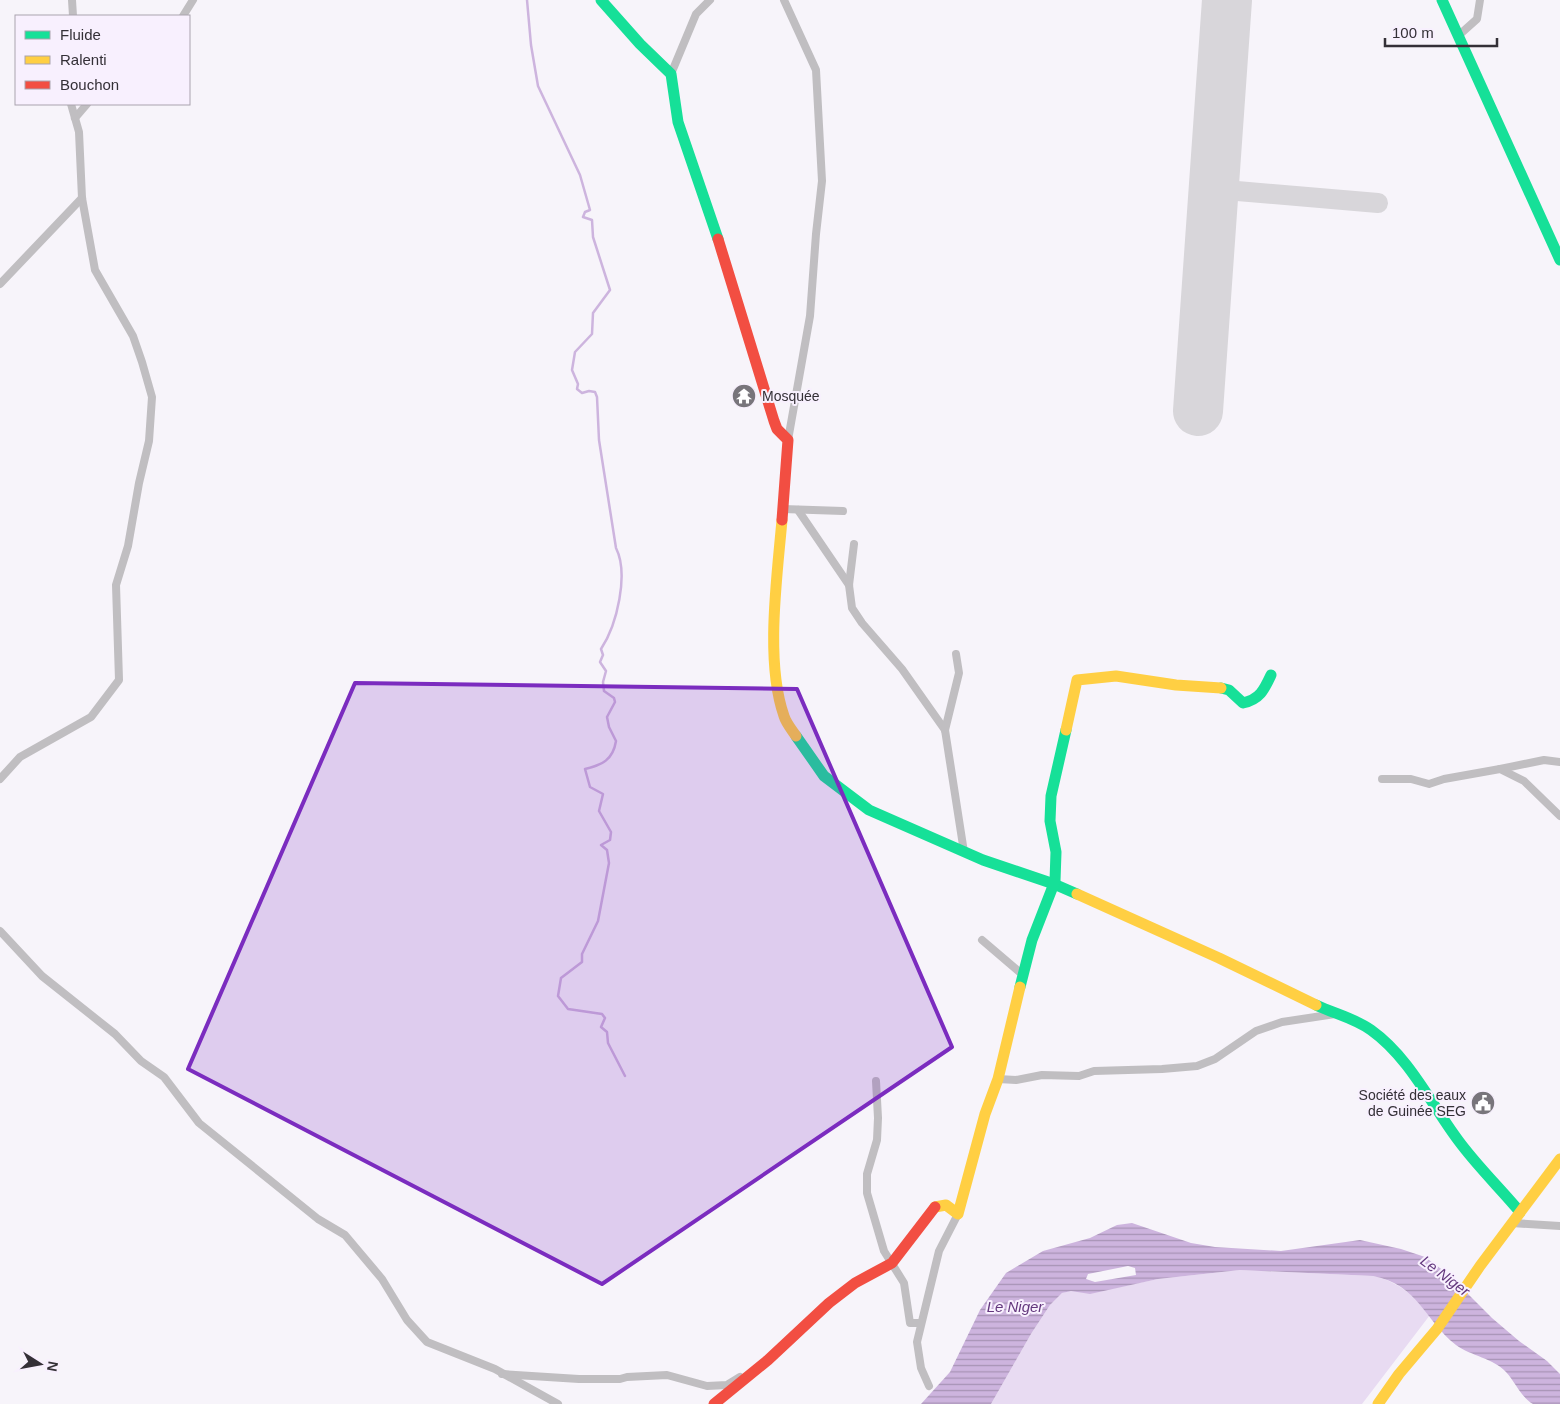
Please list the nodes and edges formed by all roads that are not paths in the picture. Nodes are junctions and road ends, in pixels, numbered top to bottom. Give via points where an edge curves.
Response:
1 (72, 0) edge
2 (192, 0) edge
3 (602, 0) edge
4 (710, 0) edge
5 (784, 0) edge
6 (1442, 0) edge
7 (1480, 0) edge
8 (72, 15) edge
9 (184, 15) edge
10 (1458, 36) junction
11 (671, 74) junction
12 (71, 105) edge
13 (85, 105) edge
14 (75, 118) junction
15 (82, 198) junction
16 (1560, 260) edge
17 (0, 284) edge
18 (788, 440) junction
19 (783, 509) junction
20 (798, 510) junction
21 (843, 511) dead end
22 (854, 544) dead end
23 (849, 585) junction
24 (956, 654) dead end
25 (1271, 676) dead end
26 (945, 730) junction
27 (1560, 762) edge
28 (1500, 769) junction
29 (0, 779) edge
30 (1382, 779) dead end
31 (1560, 816) edge
32 (964, 852) junction
33 (1054, 884) junction
34 (0, 931) edge
35 (982, 940) dead end
36 (1023, 975) junction
37 (1334, 1014) junction
38 (998, 1079) junction
39 (876, 1081) dead end
40 (1560, 1159) edge
41 (1520, 1212) junction
42 (958, 1214) junction
43 (1512, 1223) junction
44 (1560, 1226) edge
45 (892, 1263) junction
46 (921, 1323) junction
47 (502, 1374) junction
48 (747, 1378) junction
49 (929, 1386) dead end
50 (558, 1404) edge
51 (714, 1404) edge
52 (1378, 1404) edge

1 - 8 street
2 - 9 street
3 - 11 main road
4 - 11 street via 696,14
5 - 18 street via 816,70 822,181 810,316
6 - 10 main road
7 - 10 street via 1477,19
10 - 16 main road
11 - 18 main road via 678,122 712,219 774,421
12 - 14 street
13 - 14 street
14 - 15 street
15 - 17 street
15 - 29 street via 95,270 133,336 152,397 149,441 128,546 116,585 119,680 91,717 20,757
18 - 19 main road
19 - 20 street
19 - 32 main road via 775,650 777,688 784,718 824,776 845,793 869,810
20 - 21 street
20 - 23 street
22 - 23 street
23 - 26 street via 852,608 862,624 902,669
24 - 26 street via 959,673
25 - 33 main road via 1266,690 1257,700 1243,703 1222,688 1176,686 1116,676 1077,680 1051,796 1050,821 1056,852
26 - 32 street
27 - 28 street via 1544,760
28 - 30 street via 1430,784
28 - 31 street via 1524,781
32 - 33 main road
33 - 36 main road via 1032,940
33 - 37 main road
34 - 47 street via 42,976 164,1077 205,1129 318,1219 345,1236 382,1278 407,1320 427,1342
35 - 36 street
36 - 38 main road
37 - 38 street via 1265,1028 1236,1043 1215,1059 1197,1066
37 - 41 main road via 1361,1022 1382,1039 1460,1143
38 - 42 main road via 985,1114
39 - 45 street via 877,1140 867,1174 867,1192 884,1251
40 - 41 main road
41 - 43 main road
42 - 45 main road via 946,1205 936,1206
42 - 46 street via 939,1251
43 - 44 street
43 - 52 main road via 1437,1329
45 - 46 street via 904,1283 910,1323
45 - 48 main road via 829,1303
46 - 49 street via 917,1342 921,1368
47 - 48 street via 580,1379 667,1375 707,1386 727,1385 740,1377
47 - 50 street
48 - 51 main road

